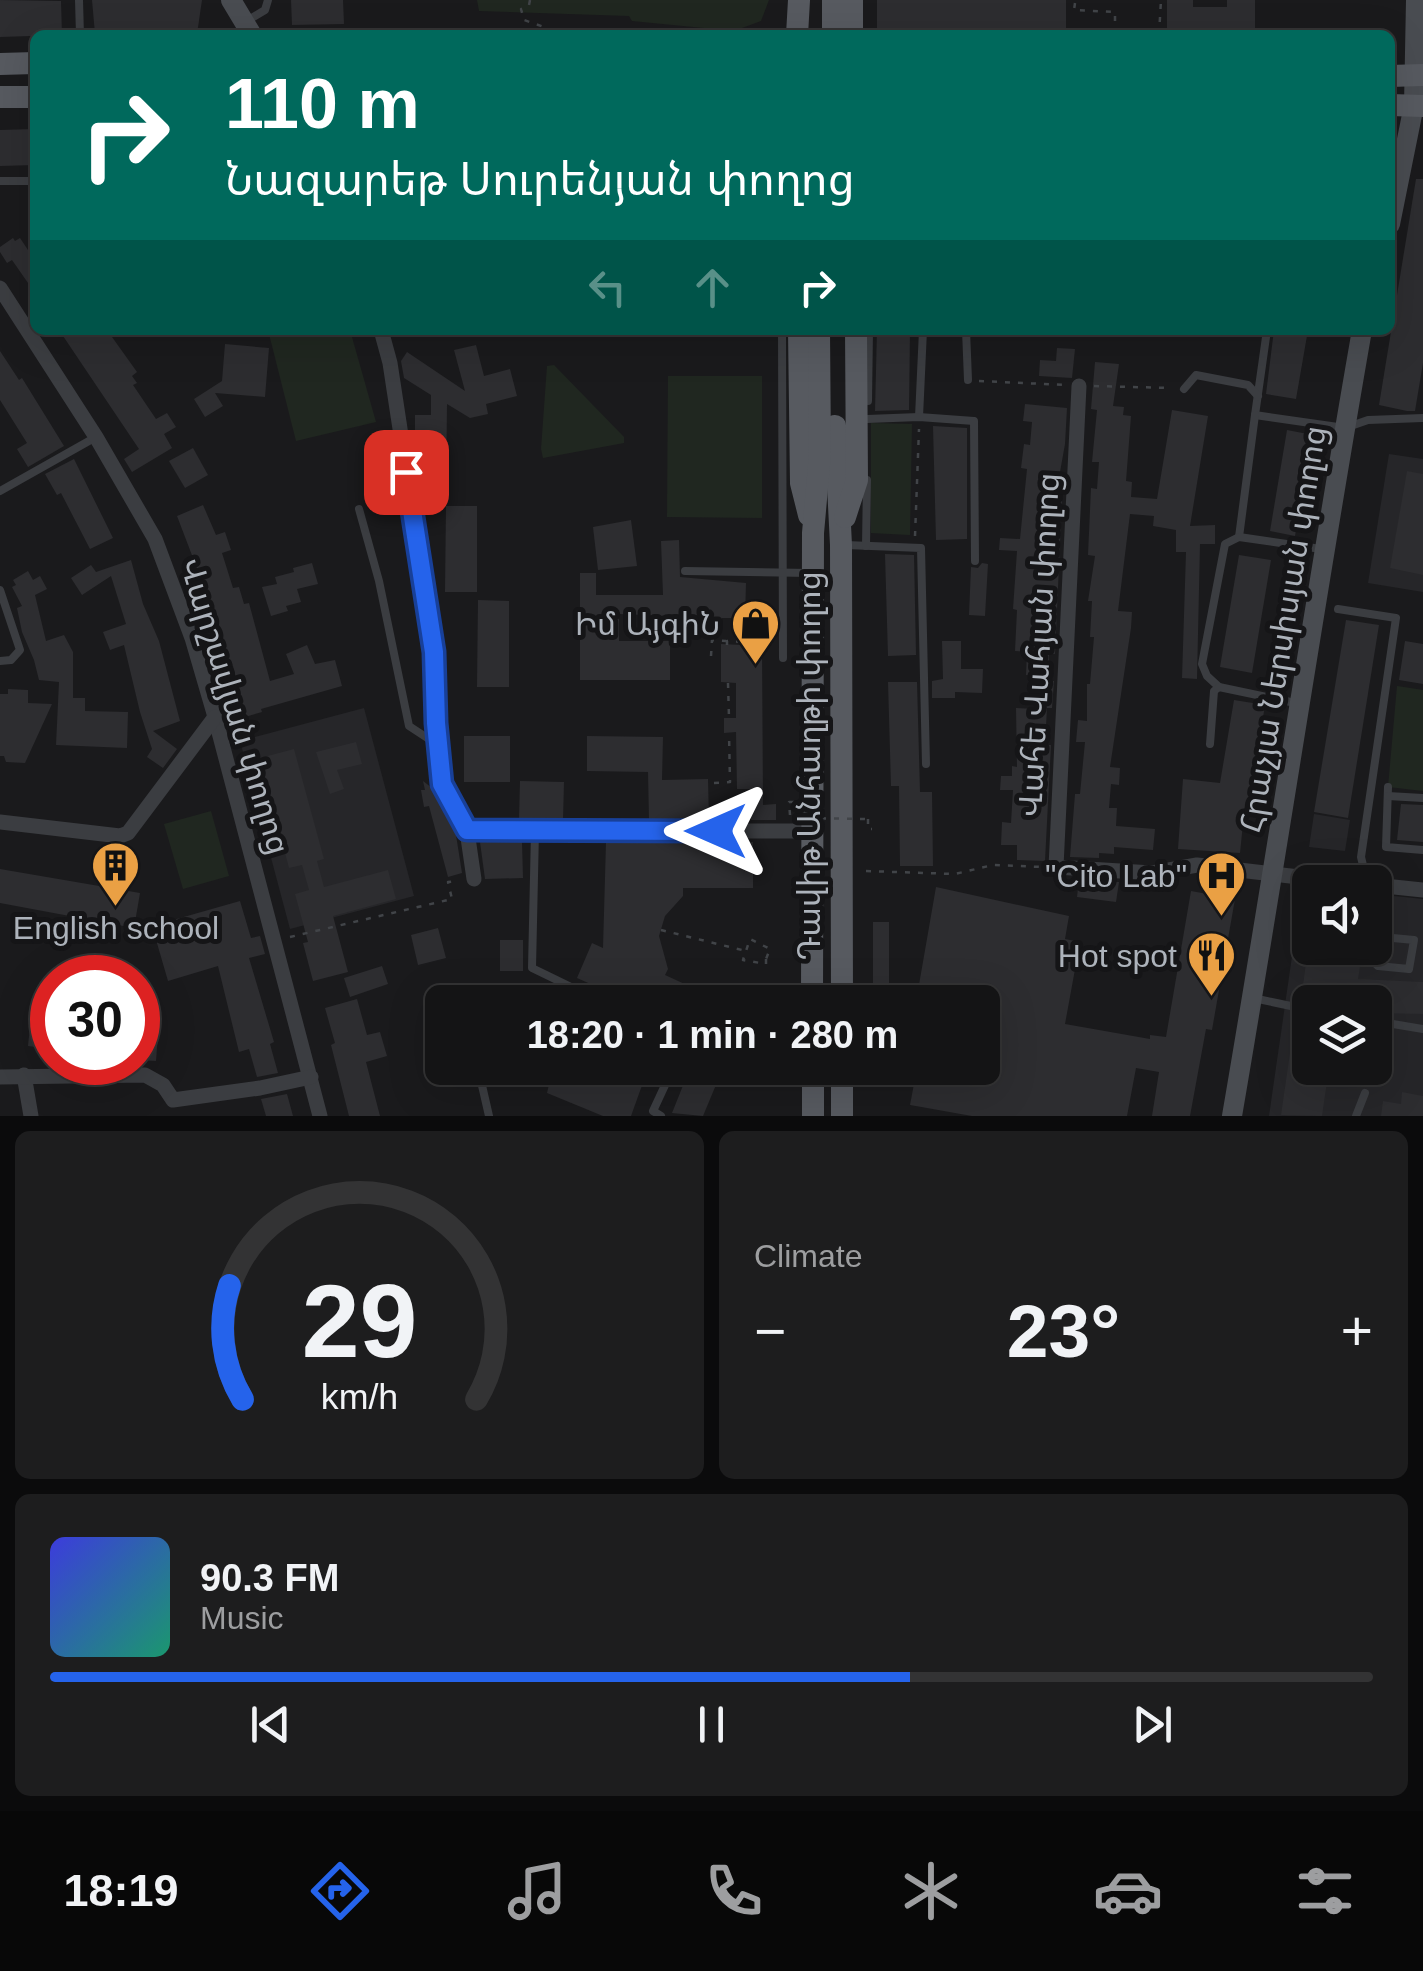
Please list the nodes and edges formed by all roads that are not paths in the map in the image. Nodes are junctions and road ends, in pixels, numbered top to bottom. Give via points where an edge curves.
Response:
1 (79, 0) edge
2 (231, 0) edge
3 (268, 0) edge
4 (799, 0) edge
5 (852, 0) edge
6 (1406, 0) edge
7 (1416, 0) edge
8 (248, 28) edge
9 (80, 30) edge
10 (798, 30) edge
11 (852, 30) edge
12 (30, 63) edge
13 (0, 64) edge
14 (1408, 76) edge
15 (0, 97) edge
16 (30, 97) edge
17 (1408, 106) edge
18 (1395, 156) edge
19 (30, 181) edge
20 (0, 182) edge
21 (1395, 191) edge
22 (0, 288) edge
23 (30, 334) edge
24 (30, 335) edge
25 (382, 335) edge
26 (782, 335) edge
27 (799, 335) edge
28 (819, 335) edge
29 (834, 335) edge
30 (856, 335) edge
31 (869, 335) edge
32 (923, 335) edge
33 (966, 335) edge
34 (1265, 335) edge
35 (1361, 335) edge
36 (1370, 335) edge
37 (968, 380) road end
38 (1079, 386) road end
39 (1184, 389) road end
40 (1258, 396) junction
41 (1255, 415) junction
42 (919, 417) junction
43 (1423, 418) edge
44 (867, 420) junction
45 (1349, 427) junction
46 (96, 436) junction
47 (0, 491) edge
48 (358, 509) dead end
49 (814, 532) junction
50 (1238, 537) junction
51 (841, 538) junction
52 (866, 546) junction
53 (1327, 550) junction
54 (975, 560) dead end
55 (685, 571) dead end
56 (783, 572) junction
57 (814, 573) junction
58 (0, 590) edge
59 (1338, 609) dead end
60 (783, 658) dead end
61 (0, 661) edge
62 (1219, 687) junction
63 (1300, 704) junction
64 (215, 717) junction
65 (1210, 744) dead end
66 (438, 745) junction
67 (926, 764) dead end
68 (1423, 798) edge
69 (0, 822) edge
70 (799, 822) junction
71 (467, 830) junction
72 (535, 831) junction
73 (1423, 850) edge
74 (1363, 865) edge
75 (1278, 876) junction
76 (1292, 877) edge
77 (474, 879) road end
78 (1392, 887) edge
79 (1423, 890) edge
80 (1392, 940) edge
81 (1377, 965) edge
82 (567, 985) edge
83 (811, 985) edge
84 (842, 985) edge
85 (1258, 999) junction
86 (1292, 1006) edge
87 (1392, 1023) edge
88 (1423, 1028) edge
89 (24, 1075) junction
90 (0, 1077) edge
91 (311, 1077) junction
92 (482, 1085) edge
93 (664, 1085) edge
94 (813, 1085) edge
95 (842, 1085) edge
96 (1365, 1093) dead end
97 (31, 1116) edge
98 (320, 1116) edge
99 (489, 1116) edge
100 (661, 1116) edge
101 (813, 1116) edge
102 (842, 1116) edge
103 (1232, 1116) edge
104 (1242, 1116) edge
105 (1356, 1116) edge

1 - 9 lane
2 - 8 street
3 - 8 lane
4 - 10 main road
5 - 11 main road
6 - 14 street
7 - 14 street
12 - 13 main road
14 - 17 street
15 - 16 main road
17 - 18 street
17 - 21 street
19 - 20 lane
22 - 23 street, Վարշավյան փողոց
24 - 46 street, Վարշավյան փողոց
25 - 66 street via 434,652
26 - 56 lane
27 - 49 main road, Դավիթ Անհաղթի փողոց via 801,483
28 - 49 main road, Դավիթ Անհաղթի փողոց
29 - 51 main road, Դավիթ Անհաղթի փողոց
30 - 51 main road, Դավիթ Անհաղթի փողոց via 857,480
31 - 44 lane
32 - 42 lane
33 - 37 lane
34 - 40 lane
35 - 45 street, Հրաչյա Ներսիսյան փողոց
36 - 45 street, Հրաչյա Ներսիսյան փողոց
38 - 75 street, Վահե Վահյան փողոց via 1056,867 1152,873 1198,864
39 - 40 lane via 1196,375 1248,385
40 - 41 lane
41 - 45 lane
41 - 50 lane
42 - 44 lane
42 - 54 lane via 974,421
43 - 45 lane
44 - 52 lane
45 - 53 street, Հրաչյա Ներսիսյան փողոց
46 - 47 lane
46 - 64 street, Վարշավյան փողոց via 155,540
48 - 66 lane via 409,726
49 - 57 main road, Դավիթ Անհաղթի փողոց
50 - 53 lane
50 - 62 lane via 1225,544 1202,664
51 - 52 lane
51 - 84 main road, Դավիթ Անհաղթի փողոց
52 - 67 lane via 922,548
53 - 63 street, Հրաչյա Ներսիսյան փողոց
53 - 75 street, Հրաչյա Ներսիսյան փողոց
55 - 56 lane
56 - 57 lane
56 - 60 lane
57 - 70 main road, Դավիթ Անհաղթի փողոց
58 - 61 lane via 20,650
59 - 74 lane via 1396,618
62 - 63 lane
62 - 65 lane
63 - 75 street, Հրաչյա Ներսիսյան փողոց
64 - 69 street via 128,833
64 - 91 street, Վարշավյան փողոց
66 - 71 street via 442,784
68 - 73 lane via 1388,792 1386,847
70 - 72 street
70 - 83 main road, Դավիթ Անհաղթի փողոց
71 - 72 street
71 - 77 street
72 - 82 lane via 532,968
75 - 76 street
75 - 85 street, Հրաչյա Ներսիսյան փողոց
78 - 79 street
80 - 81 lane via 1414,940 1409,968
85 - 86 lane
85 - 103 street, Հրաչյա Ներսիսյան փողոց
85 - 104 street, Հրաչյա Ներսիսյան փողոց
87 - 88 lane
89 - 90 street
89 - 91 street via 145,1076 173,1100
89 - 97 street
91 - 98 street, Վարշավյան փողոց
92 - 99 lane
93 - 100 lane via 653,1111
94 - 101 main road
95 - 102 main road
96 - 105 lane

